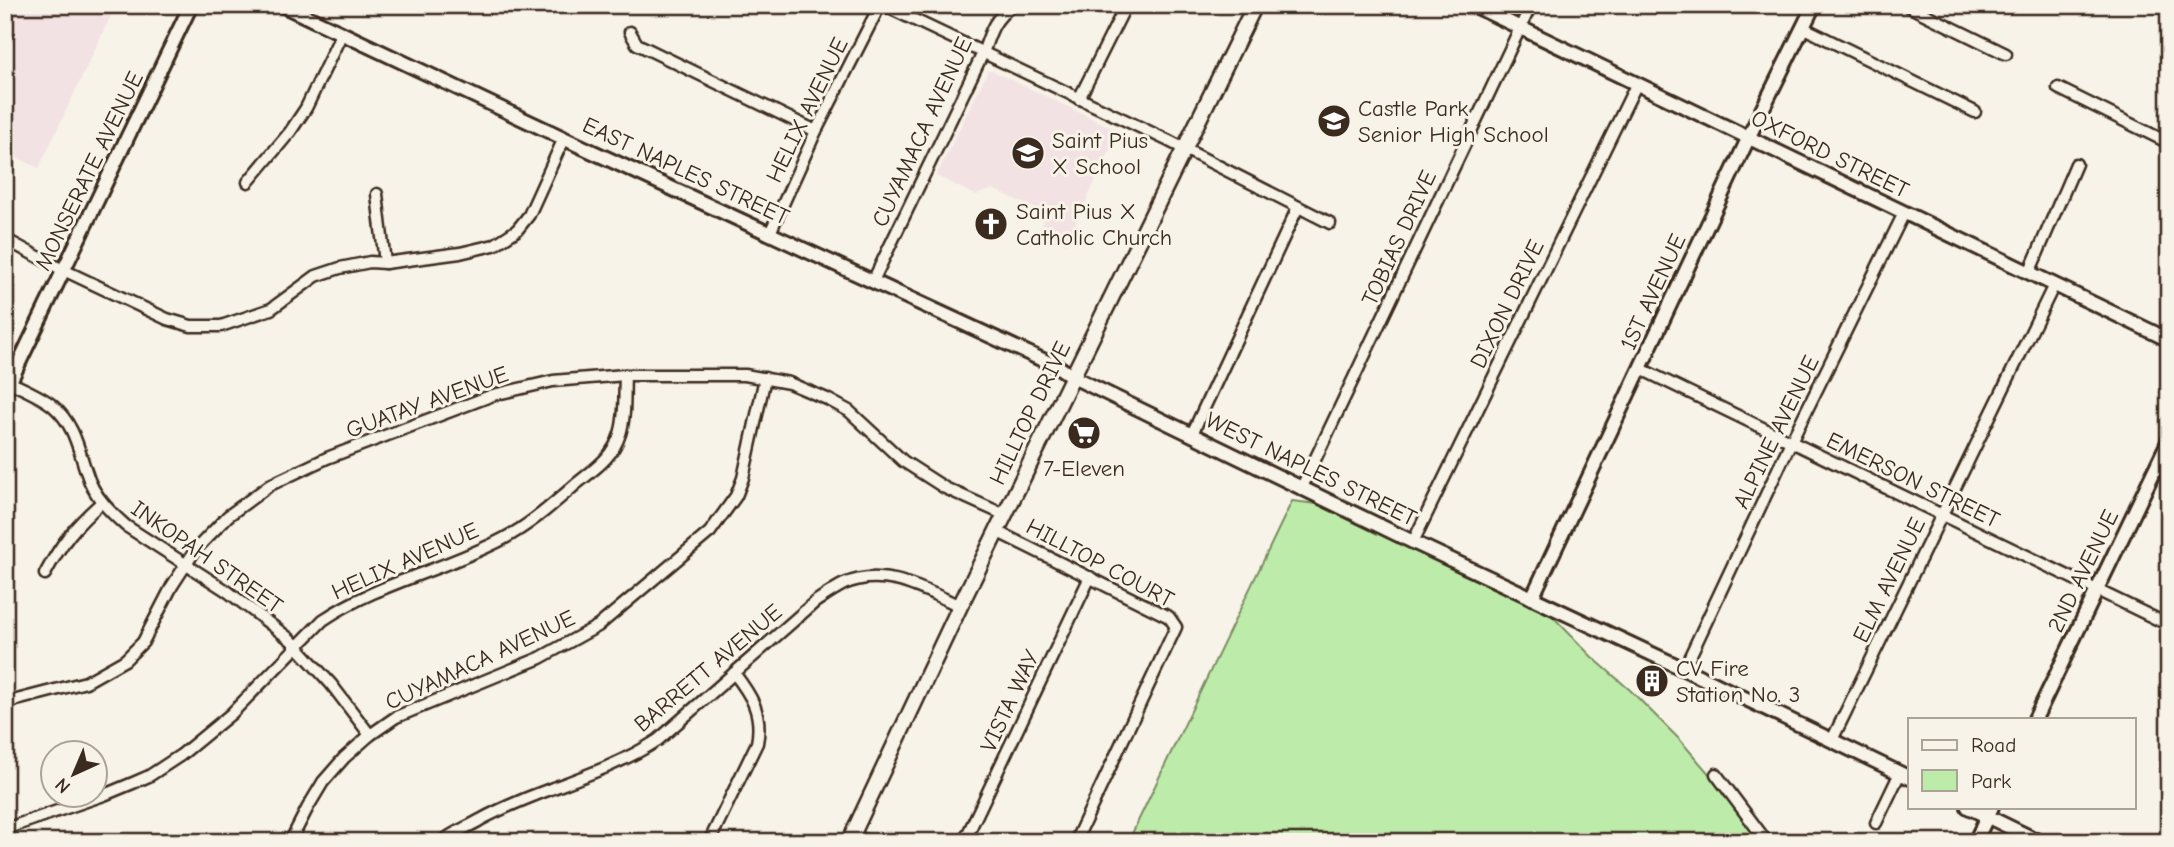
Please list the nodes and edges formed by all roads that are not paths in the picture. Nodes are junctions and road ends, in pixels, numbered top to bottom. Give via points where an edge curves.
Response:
1 (191, 5) edge
2 (282, 5) edge
3 (881, 5) edge
4 (1012, 5) edge
5 (1126, 5) edge
6 (1255, 5) edge
7 (1473, 5) edge
8 (1531, 5) edge
9 (1814, 5) edge
10 (1906, 5) edge
11 (1520, 27) junction
12 (1804, 28) junction
13 (630, 32) dead end
14 (342, 33) junction
15 (2168, 34) edge
16 (2169, 50) edge
17 (983, 53) junction
18 (2006, 54) dead end
19 (1637, 83) junction
20 (2058, 88) dead end
21 (1079, 99) junction
22 (1975, 112) dead end
23 (816, 131) junction
24 (564, 138) junction
25 (1749, 138) junction
26 (2169, 144) edge
27 (1185, 149) junction
28 (2076, 163) dead end
29 (248, 183) dead end
30 (377, 194) dead end
31 (1298, 207) junction
32 (1905, 213) junction
33 (1330, 223) dead end
34 (770, 233) junction
35 (5, 239) edge
36 (385, 262) junction
37 (64, 271) junction
38 (2029, 273) junction
39 (873, 281) junction
40 (2054, 285) junction
41 (2169, 340) edge
42 (1640, 369) junction
43 (625, 375) junction
44 (1073, 377) junction
45 (765, 378) junction
46 (7, 385) edge
47 (1192, 435) junction
48 (2169, 440) edge
49 (1792, 442) junction
50 (1302, 487) junction
51 (102, 502) junction
52 (1006, 515) junction
53 (1943, 516) junction
54 (998, 532) junction
55 (1413, 542) junction
56 (185, 565) junction
57 (44, 574) dead end
58 (1090, 577) junction
59 (2097, 591) junction
60 (1532, 598) junction
61 (960, 606) junction
62 (2169, 625) edge
63 (298, 647) junction
64 (1684, 669) junction
65 (734, 673) junction
66 (5, 704) edge
67 (2035, 718) edge
68 (370, 736) junction
69 (1832, 740) junction
70 (1716, 774) dead end
71 (1905, 776) edge
72 (1972, 808) edge
73 (1990, 812) edge
74 (1876, 823) dead end
75 (5, 829) edge
76 (2169, 830) edge
77 (850, 838) edge
78 (290, 842) edge
79 (442, 842) edge
80 (709, 842) edge
81 (869, 842) edge
82 (964, 842) edge
83 (1074, 842) edge
84 (1768, 842) edge
85 (1975, 842) edge
86 (2040, 842) edge
87 (2163, 842) edge

1 - 37 street, MONSERATE AVENUE
2 - 14 street, EAST NAPLES STREET
3 - 17 street
3 - 23 street, HELIX AVENUE
4 - 17 street, CUYAMACA AVENUE via 998,16
5 - 21 street
6 - 27 main road, HILLTOP DRIVE
7 - 11 street, OXFORD STREET
8 - 11 street, TOBIAS DRIVE
9 - 12 street, 1ST AVENUE
10 - 18 street
11 - 19 street, OXFORD STREET
11 - 50 street, TOBIAS DRIVE
12 - 22 street
12 - 25 street, 1ST AVENUE
13 - 23 street via 637,44
14 - 24 street, EAST NAPLES STREET
14 - 29 street via 306,108
15 - 16 street
17 - 21 street
17 - 39 street, CUYAMACA AVENUE
19 - 25 street, OXFORD STREET
19 - 55 street, DIXON DRIVE
20 - 26 street
21 - 27 street
23 - 34 street, HELIX AVENUE
24 - 34 street, EAST NAPLES STREET
24 - 36 street via 529,215 506,238 489,248
25 - 32 street, OXFORD STREET
25 - 42 street, 1ST AVENUE
27 - 31 street
27 - 44 main road, HILLTOP DRIVE
28 - 38 street
30 - 36 street
31 - 33 street
31 - 47 street
32 - 38 street, OXFORD STREET
32 - 49 street, ALPINE AVENUE
34 - 39 street, EAST NAPLES STREET
35 - 37 street
36 - 37 street via 316,276 271,309 221,326 191,326 167,319
37 - 46 street, MONSERATE AVENUE
38 - 40 street, OXFORD STREET
39 - 44 street, EAST NAPLES STREET
40 - 41 street, OXFORD STREET
40 - 53 street, ELM AVENUE
42 - 49 street, EMERSON STREET
42 - 60 street, 1ST AVENUE
43 - 45 street, GUATAY AVENUE
43 - 56 street, GUATAY AVENUE via 553,381 493,395 321,461 247,500
43 - 63 street, HELIX AVENUE via 620,436 601,465 533,522 337,611
44 - 47 street, WEST NAPLES STREET
44 - 52 main road, HILLTOP DRIVE
45 - 52 street, GUATAY AVENUE via 789,383 849,411 912,467 945,488
45 - 68 street, CUYAMACA AVENUE via 743,478 730,505 704,538 598,626 540,658 396,717
46 - 51 street, INKOPAH STREET via 51,404 65,419
47 - 50 street, WEST NAPLES STREET
48 - 59 street, 2ND AVENUE
49 - 53 street, EMERSON STREET
49 - 64 street, ALPINE AVENUE
50 - 55 street, WEST NAPLES STREET
51 - 56 street, INKOPAH STREET via 126,526
51 - 57 street via 78,523
52 - 54 main road, HILLTOP DRIVE
53 - 59 street, EMERSON STREET
53 - 69 street, ELM AVENUE
54 - 58 street, HILLTOP COURT
54 - 61 main road, HILLTOP DRIVE
55 - 60 street, WEST NAPLES STREET
56 - 63 street, INKOPAH STREET via 227,591
56 - 66 street, GUATAY AVENUE via 143,642 125,660 86,682
58 - 82 street, VISTA WAY
58 - 83 street, HILLTOP COURT via 1169,617 1176,627
59 - 62 street, EMERSON STREET
59 - 67 street, 2ND AVENUE
60 - 64 street, WEST NAPLES STREET
61 - 65 street, BARRETT AVENUE via 886,577 845,584 815,602
61 - 77 main road, HILLTOP DRIVE
63 - 68 street, INKOPAH STREET
63 - 75 street, HELIX AVENUE via 218,725 149,776
64 - 69 street, WEST NAPLES STREET
65 - 79 street, BARRETT AVENUE via 645,748 489,815
65 - 80 street via 754,703 759,734
68 - 78 street, CUYAMACA AVENUE via 323,782
69 - 71 street, WEST NAPLES STREET
70 - 84 street
71 - 74 street
72 - 73 street
73 - 85 street
73 - 86 street
76 - 87 street
77 - 81 street

